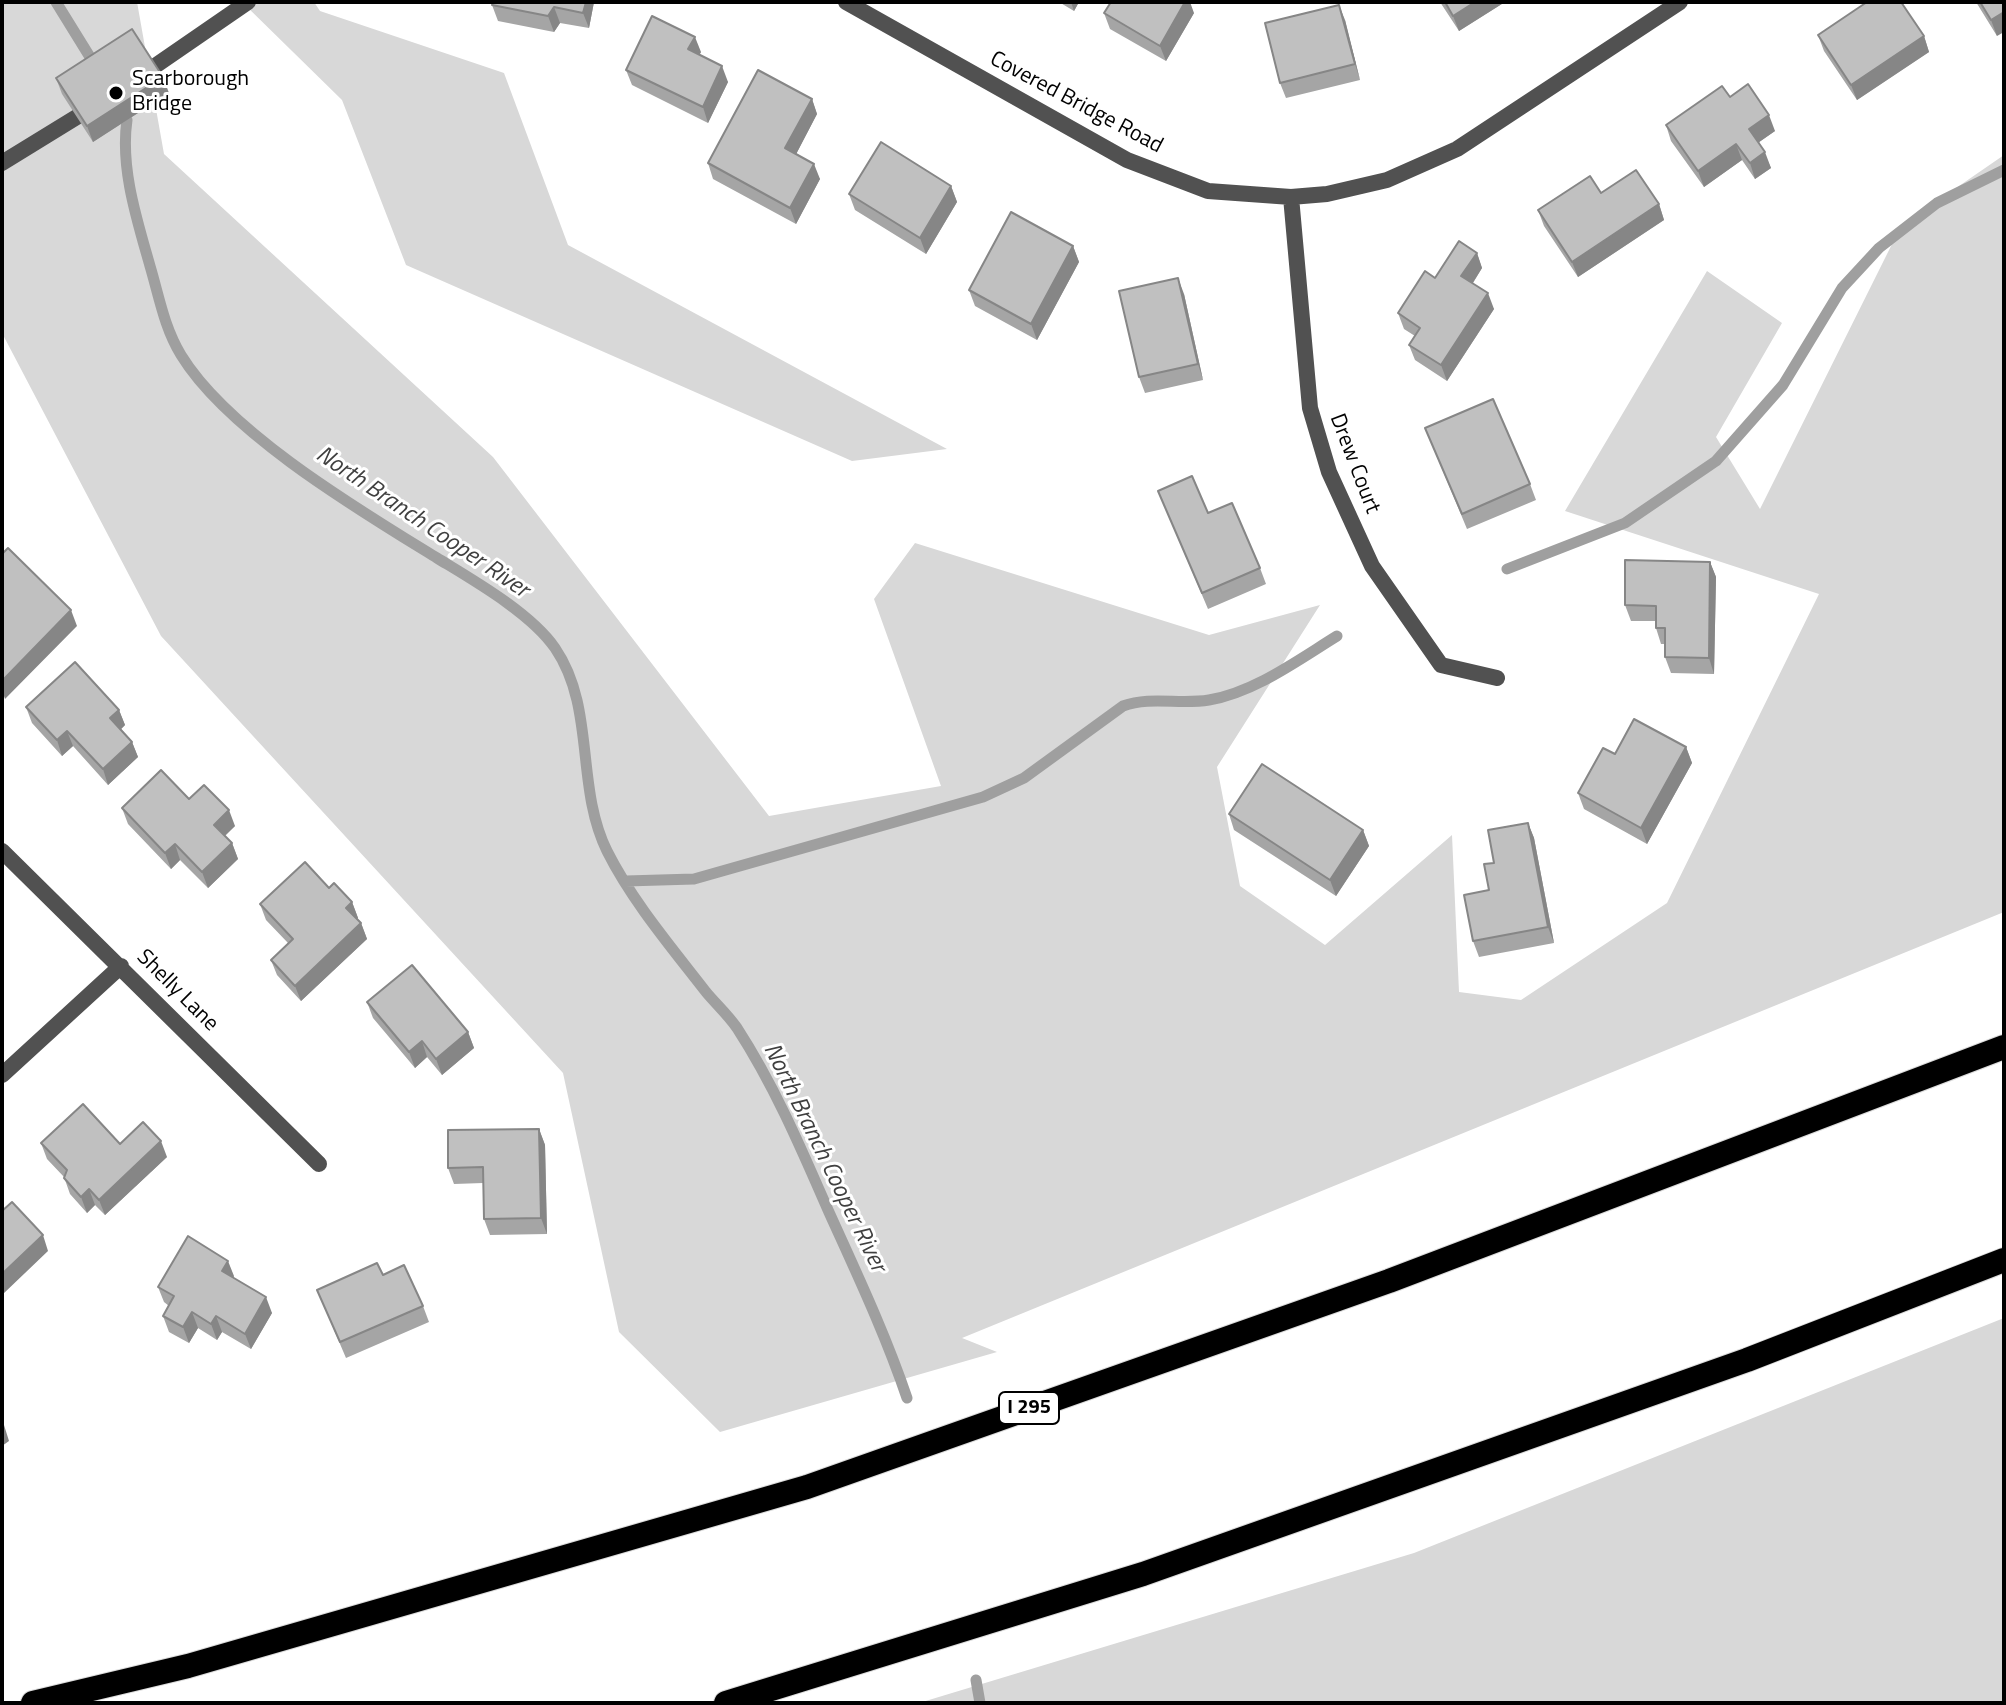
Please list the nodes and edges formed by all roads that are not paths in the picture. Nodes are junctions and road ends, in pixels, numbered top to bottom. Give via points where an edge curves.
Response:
1 (248, 2) edge
2 (846, 2) edge
3 (1680, 2) edge
4 (128, 84) edge
5 (102, 101) edge
6 (2, 163) edge
7 (1291, 197) junction
8 (1497, 678) dead end
9 (2, 851) edge
10 (121, 966) junction
11 (2004, 1047) edge
12 (2, 1075) edge
13 (319, 1164) dead end
14 (2004, 1260) edge
15 (33, 1703) edge
16 (726, 1703) edge

1 - 4 street
2 - 7 street, Covered Bridge Road via 1127,160 1208,191
3 - 7 street, Covered Bridge Road via 1457,149 1387,180
5 - 6 street
7 - 8 street, Drew Court via 1310,408 1329,472 1372,566 1441,665
9 - 10 street, Shelly Lane
10 - 12 street
10 - 13 street, Shelly Lane
11 - 15 highway, I 295 via 1389,1281 807,1487 203,1662
14 - 16 highway via 1747,1360 1143,1574

